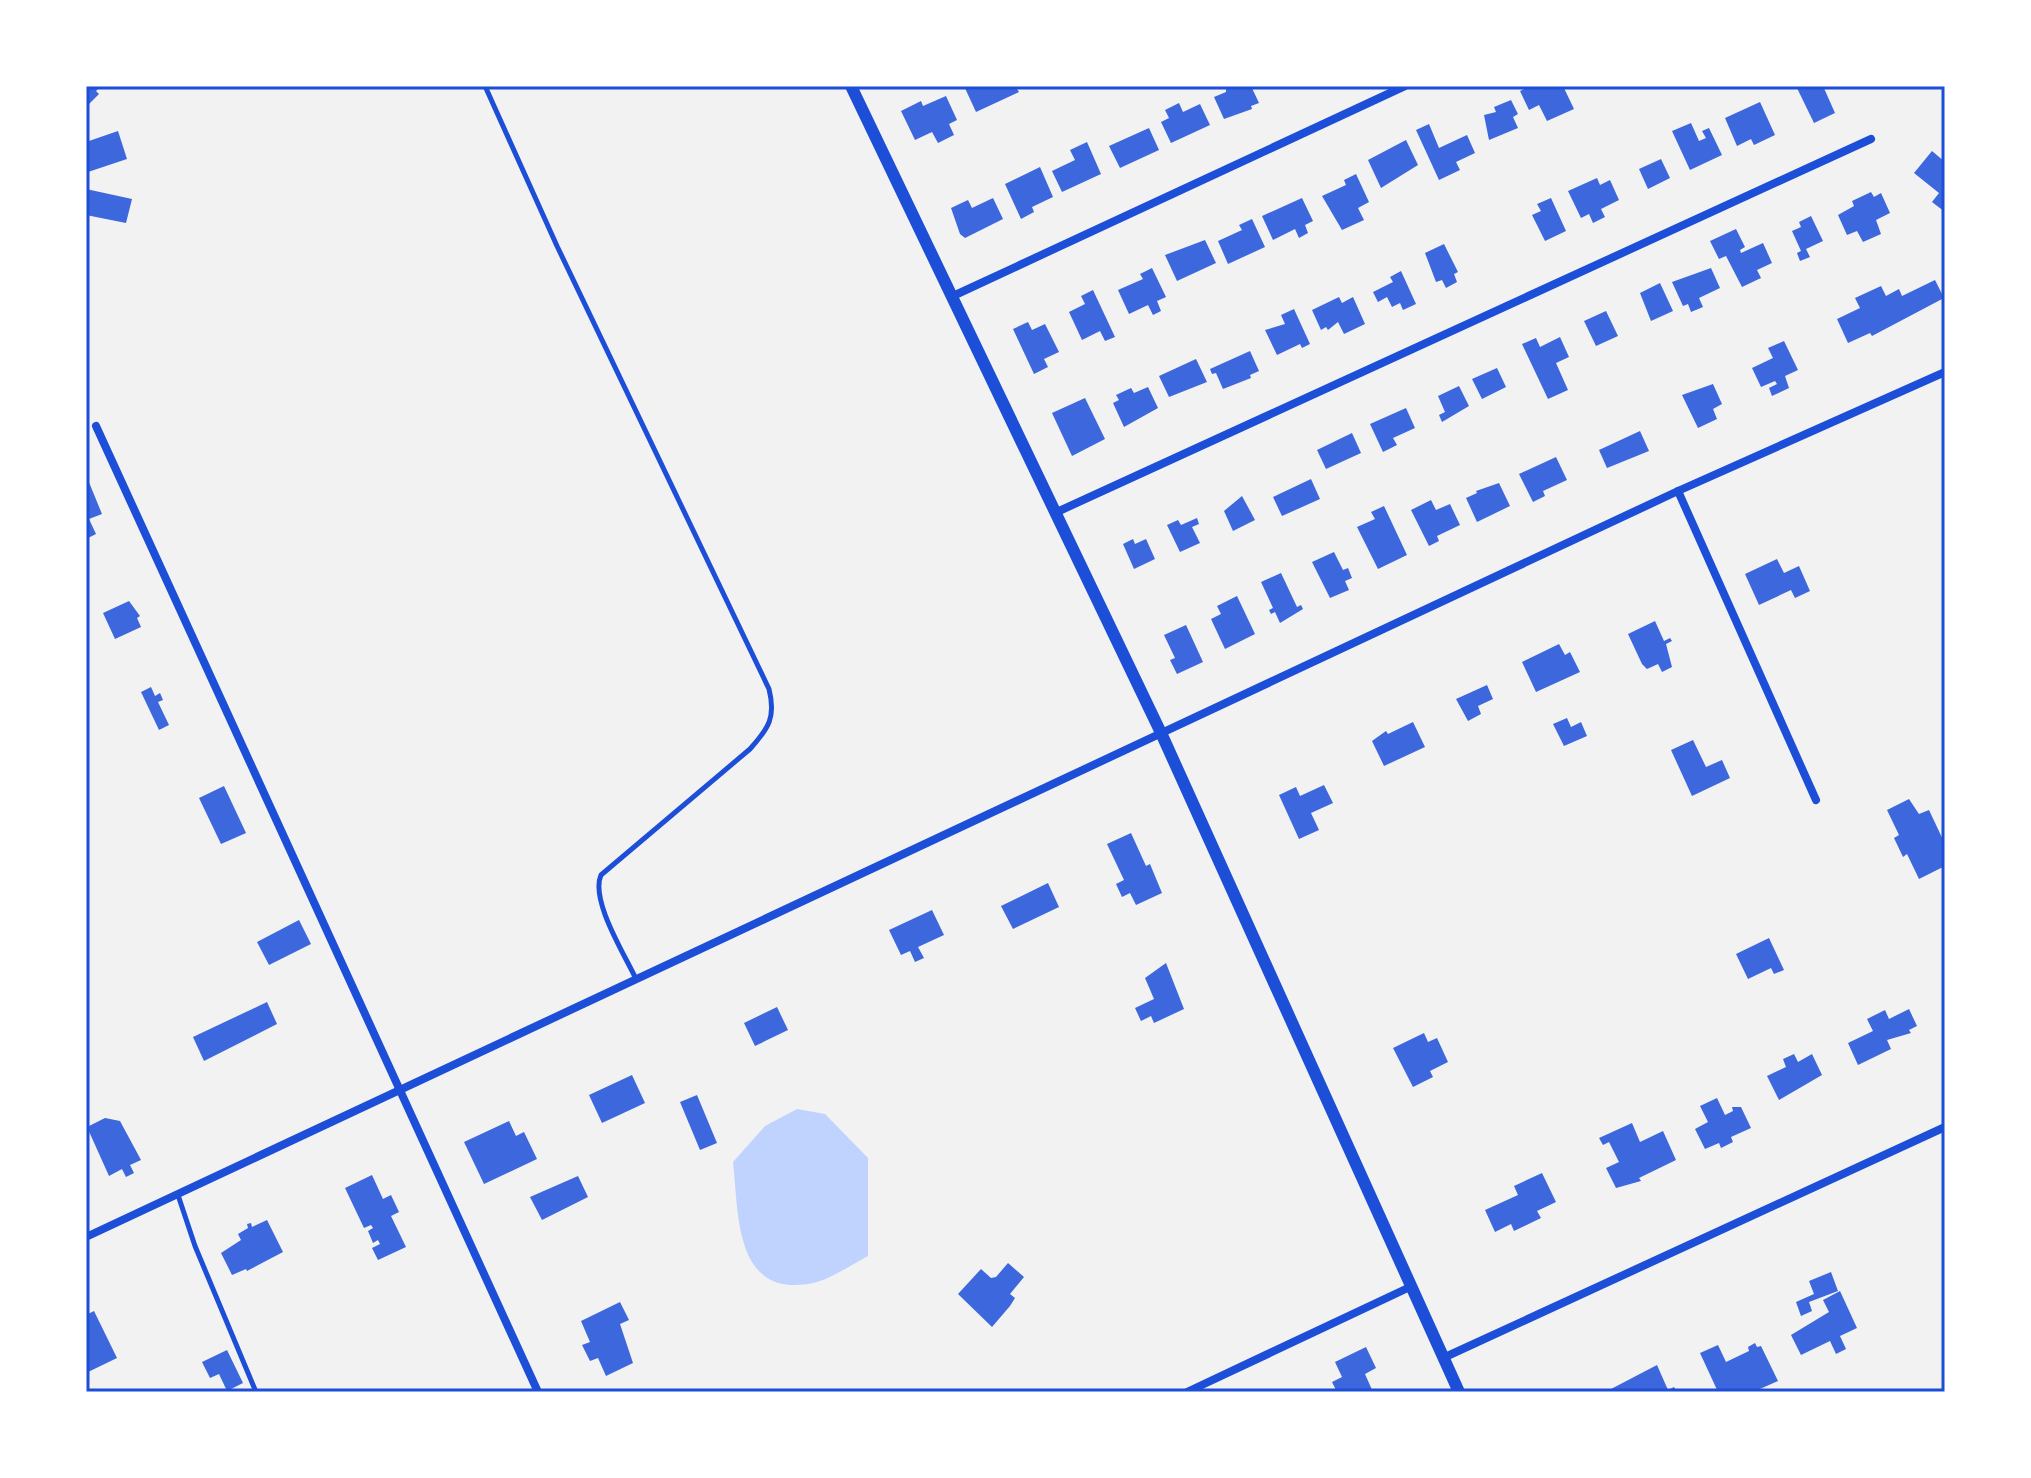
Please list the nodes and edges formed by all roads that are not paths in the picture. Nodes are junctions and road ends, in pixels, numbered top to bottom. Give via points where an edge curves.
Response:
1 (485, 86) edge
2 (851, 86) edge
3 (1405, 86) edge
4 (1871, 139) dead end
5 (953, 296) junction
6 (1945, 372) edge
7 (96, 426) dead end
8 (1678, 491) junction
9 (1057, 512) junction
10 (1162, 735) junction
11 (1816, 800) dead end
12 (637, 980) junction
13 (399, 1090) junction
14 (1945, 1127) edge
15 (178, 1194) junction
16 (86, 1237) edge
17 (1410, 1287) junction
18 (1443, 1358) junction
19 (256, 1392) edge
20 (538, 1392) edge
21 (1187, 1392) edge
22 (1459, 1392) edge

1 - 12 lane via 773,704 769,728 750,749 601,875 597,888 603,909
2 - 5 street
3 - 5 street
4 - 9 street
5 - 9 street
6 - 8 street
7 - 13 street
8 - 10 street
8 - 11 street
9 - 10 street
10 - 12 street
10 - 17 street
12 - 13 street
13 - 15 street
13 - 20 street
14 - 18 street
15 - 16 street
15 - 19 lane
17 - 18 street
17 - 21 street
18 - 22 street

